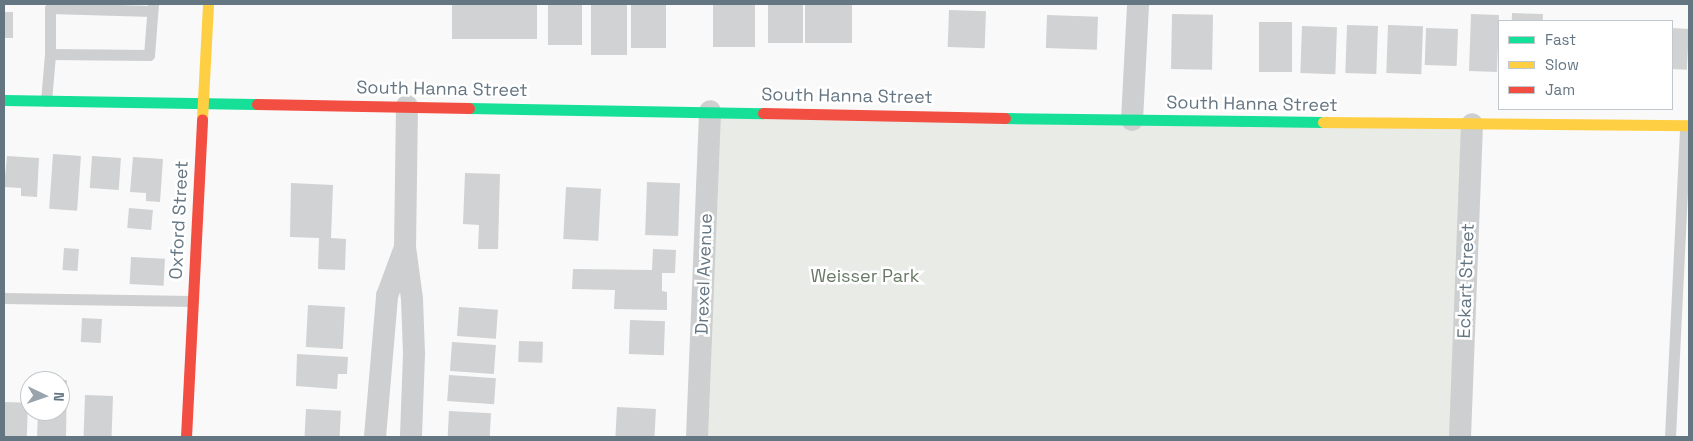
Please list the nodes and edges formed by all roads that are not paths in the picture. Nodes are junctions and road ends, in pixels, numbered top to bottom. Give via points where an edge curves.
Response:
1 (208, 4) edge
2 (1138, 4) edge
3 (50, 6) edge
4 (152, 7) edge
5 (50, 54) junction
6 (4, 100) edge
7 (46, 101) junction
8 (202, 104) junction
9 (407, 106) junction
10 (710, 111) junction
11 (1132, 120) junction
12 (1472, 124) junction
13 (1687, 125) edge
14 (405, 247) junction
15 (4, 298) edge
16 (192, 301) junction
17 (186, 437) edge
18 (375, 437) edge
19 (411, 437) edge
20 (697, 437) edge
21 (1460, 437) edge
22 (1670, 437) edge

1 - 8 street, Oxford Street
2 - 11 street
3 - 4 lane via 94,14 123,15
3 - 5 lane
4 - 5 lane via 149,55 108,50
5 - 7 lane
6 - 7 street, South Hanna Street
7 - 8 street, South Hanna Street
8 - 9 street, South Hanna Street
8 - 16 street, Oxford Street
9 - 10 street, South Hanna Street
9 - 14 street
10 - 11 street, South Hanna Street
10 - 20 street, Drexel Avenue
11 - 12 street, South Hanna Street
12 - 13 street, South Hanna Street
12 - 21 street, Eckart Street
13 - 22 lane
14 - 18 street via 387,296
14 - 19 street via 414,344
15 - 16 lane
16 - 17 street, Oxford Street

